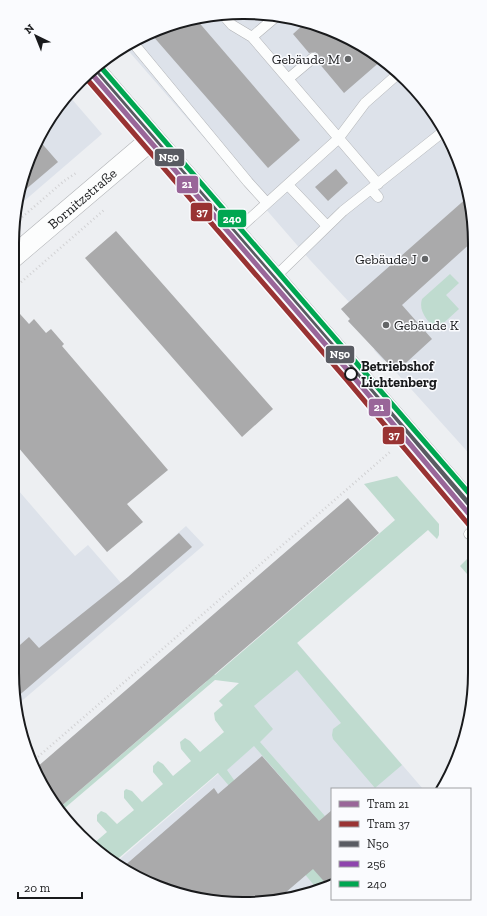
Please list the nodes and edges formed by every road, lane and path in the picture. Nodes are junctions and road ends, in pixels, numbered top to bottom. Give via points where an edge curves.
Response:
1 (227, 19) edge
2 (271, 21) edge
3 (252, 37) junction
4 (136, 46) edge
5 (314, 58) dead end
6 (97, 73) edge
7 (394, 77) edge
8 (288, 79) junction
9 (440, 134) edge
10 (152, 139) junction
11 (338, 139) junction
12 (77, 173) dead end
13 (288, 185) junction
14 (374, 186) junction
15 (378, 197) dead end
16 (267, 203) junction
17 (107, 207) dead end
18 (20, 219) edge
19 (327, 226) junction
20 (234, 233) junction
21 (19, 252) edge
22 (274, 278) junction
23 (19, 284) edge
24 (390, 452) dead end
25 (468, 503) edge
26 (36, 758) edge

1 - 3 lane
2 - 3 lane
3 - 8 lane
4 - 16 lane
5 - 8 lane
6 - 10 street
7 - 11 lane via 365,102
8 - 11 lane
9 - 14 lane
10 - 20 street
10 - 21 street, Bornitzstraße
11 - 13 lane
11 - 14 lane
12 - 18 path
13 - 16 lane
13 - 19 lane
14 - 15 lane
14 - 19 lane
16 - 20 lane
17 - 23 path
19 - 22 lane
20 - 22 street
22 - 25 street
24 - 26 path

